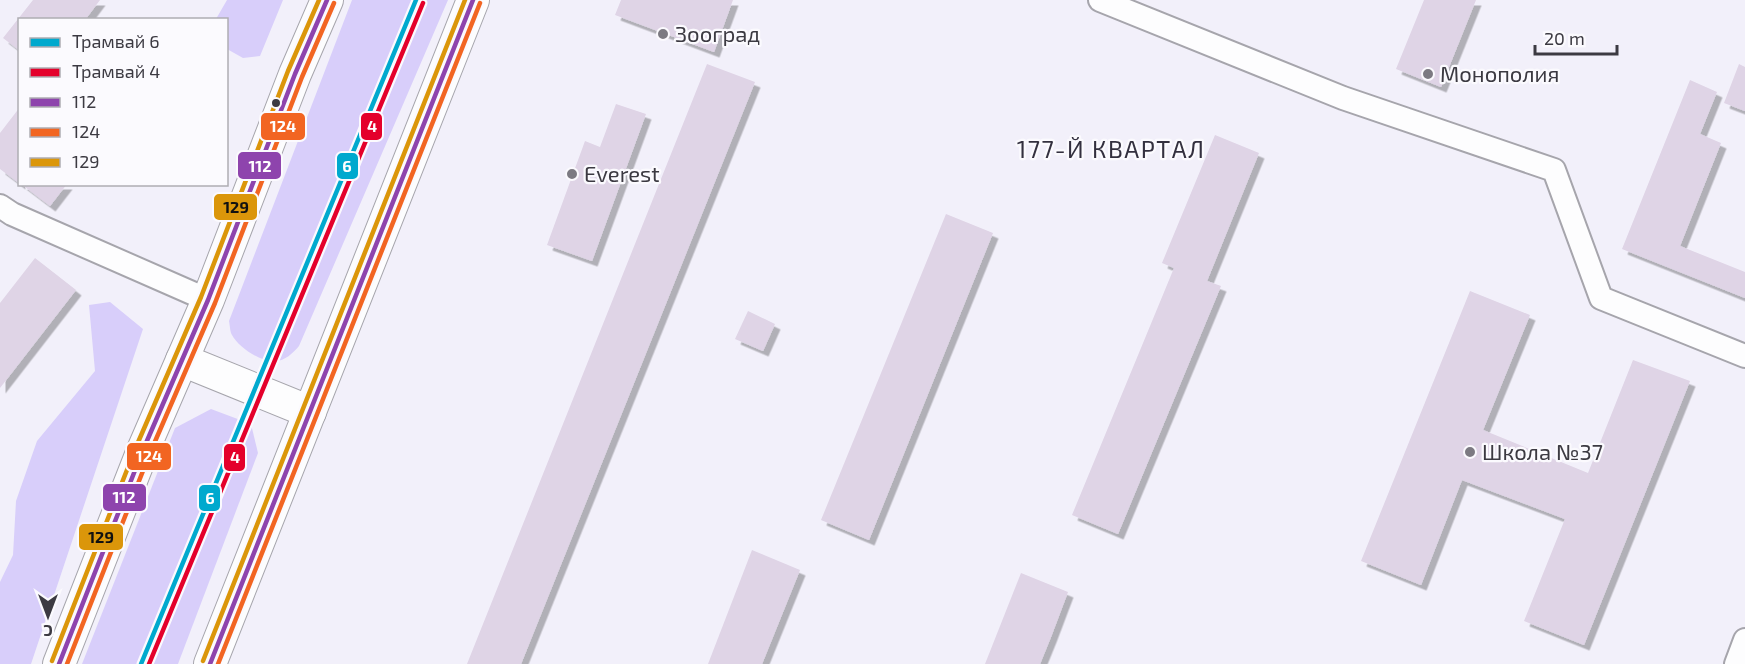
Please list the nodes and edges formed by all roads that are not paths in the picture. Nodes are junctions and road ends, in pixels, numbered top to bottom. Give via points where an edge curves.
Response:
1 (327, 0) edge
2 (473, 0) edge
3 (1100, 0) edge
4 (0, 206) edge
5 (207, 300) junction
6 (1745, 356) edge
7 (182, 360) junction
8 (310, 412) junction
9 (1745, 640) edge
10 (59, 664) edge
11 (210, 664) edge
12 (1736, 664) edge

1 - 5 main road
2 - 8 main road
3 - 6 street via 1343,98 1554,170 1601,298
4 - 5 street
5 - 7 main road
7 - 8 main road
7 - 10 main road
8 - 11 main road
9 - 12 street

